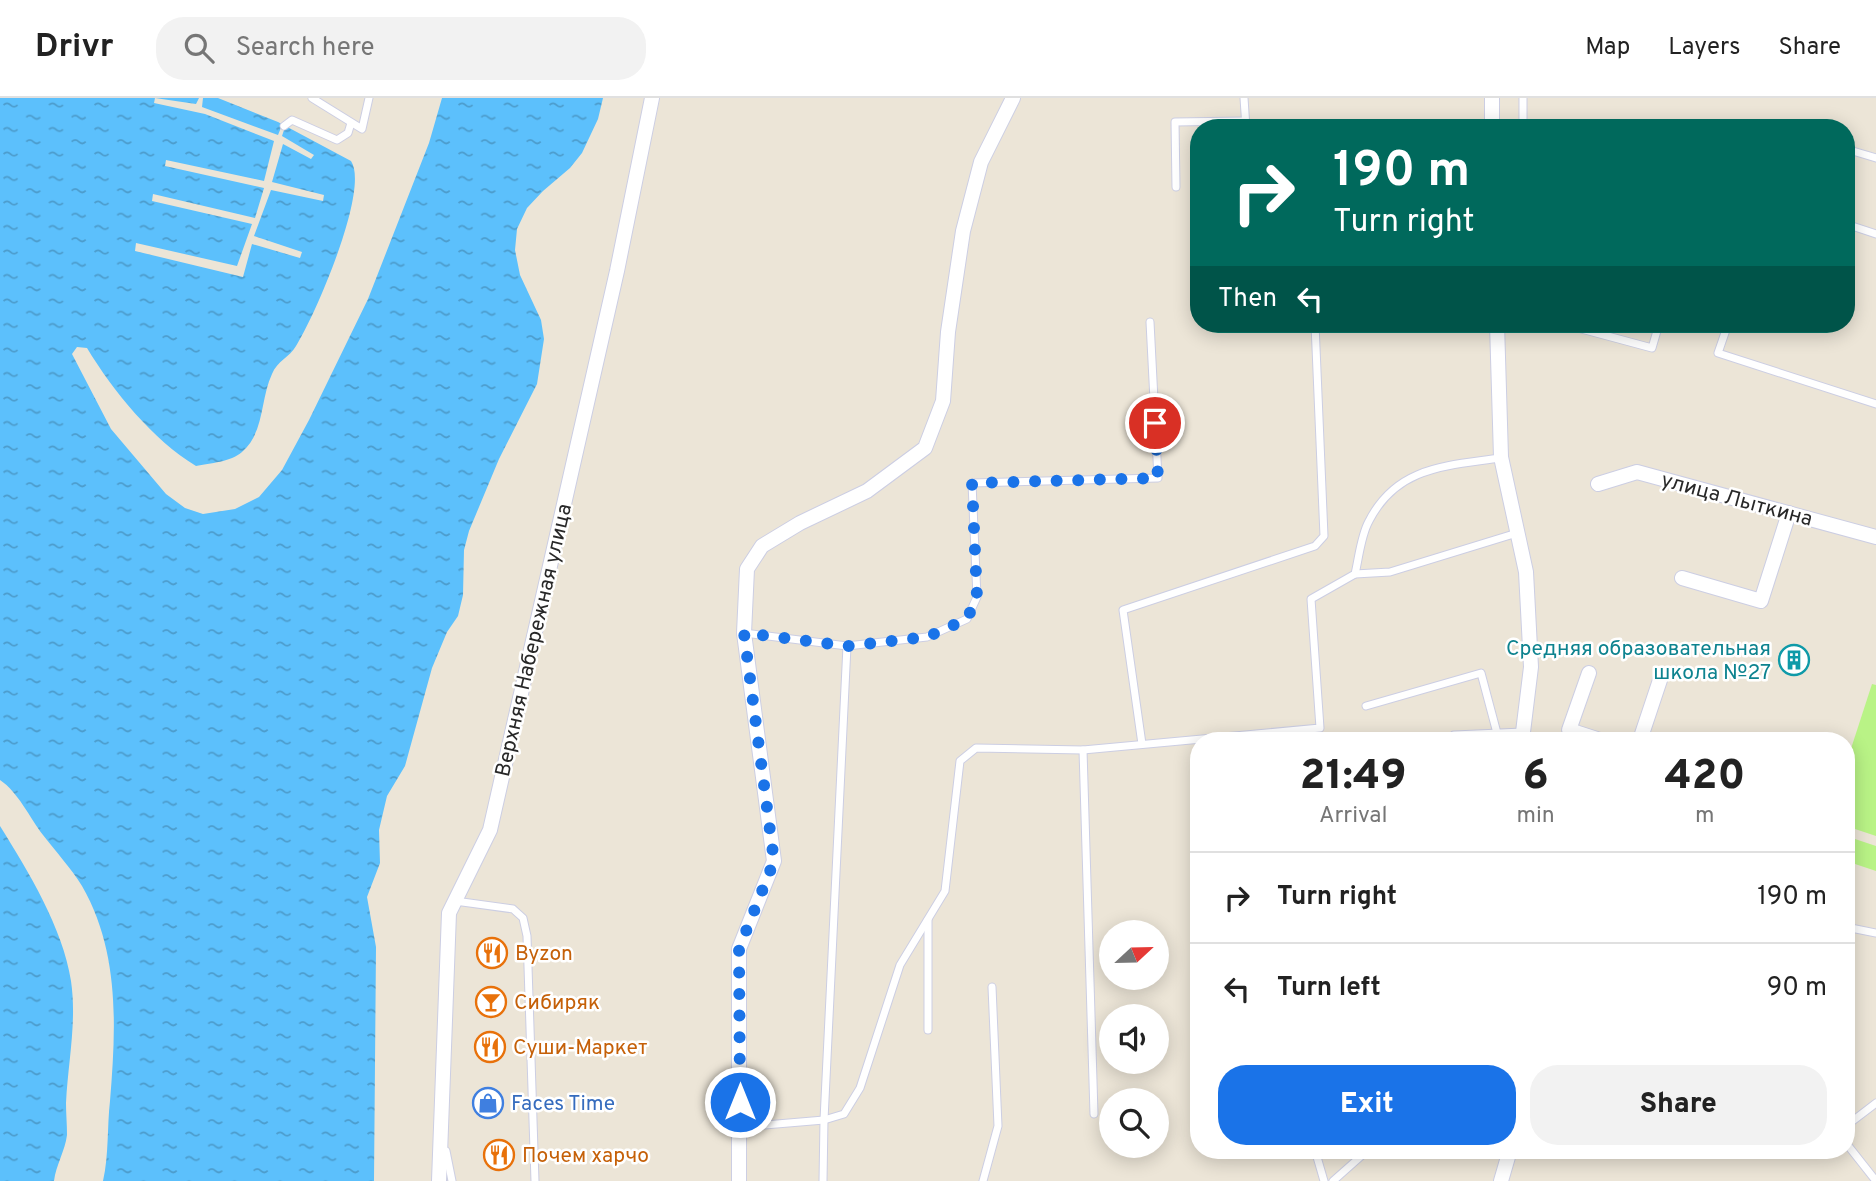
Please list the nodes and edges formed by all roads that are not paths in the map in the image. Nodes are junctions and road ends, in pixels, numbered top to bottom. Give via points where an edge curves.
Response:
1 (312, 98) edge
2 (369, 98) edge
3 (652, 98) edge
4 (1013, 98) edge
5 (1244, 98) edge
6 (1492, 98) edge
7 (1523, 98) edge
8 (1246, 119) edge
9 (1492, 119) edge
10 (1523, 119) edge
11 (351, 123) junction
12 (1190, 123) edge
13 (284, 126) dead end
14 (1855, 152) edge
15 (1876, 158) edge
16 (1176, 187) dead end
17 (1855, 227) edge
18 (1876, 234) edge
19 (1150, 322) dead end
20 (1315, 333) edge
21 (1497, 333) edge
22 (1596, 333) edge
23 (1656, 333) edge
24 (1725, 333) edge
25 (1876, 404) edge
26 (1501, 457) junction
27 (1598, 484) dead end
28 (1789, 513) junction
29 (1517, 533) junction
30 (1876, 537) edge
31 (1355, 574) junction
32 (1682, 578) dead end
33 (744, 633) junction
34 (848, 646) junction
35 (1589, 673) dead end
36 (1661, 677) dead end
37 (1366, 706) dead end
38 (1276, 732) edge
39 (1497, 732) edge
40 (1523, 732) edge
41 (1575, 732) edge
42 (1643, 732) edge
43 (1190, 740) edge
44 (1142, 744) junction
45 (1083, 750) junction
46 (455, 901) junction
47 (928, 919) junction
48 (1855, 929) edge
49 (1876, 933) edge
50 (992, 987) dead end
51 (929, 1030) dead end
52 (1876, 1103) edge
53 (1094, 1114) dead end
54 (1855, 1119) edge
55 (824, 1120) junction
56 (441, 1126) junction
57 (740, 1127) junction
58 (1855, 1154) edge
59 (1318, 1159) edge
60 (1357, 1159) edge
61 (1508, 1159) edge
62 (439, 1181) edge
63 (452, 1181) edge
64 (535, 1181) edge
65 (738, 1181) edge
66 (823, 1181) edge
67 (983, 1181) edge
68 (1324, 1181) edge
69 (1333, 1181) edge
70 (1502, 1181) edge
71 (1876, 1181) edge

1 - 11 lane
2 - 11 lane via 362,129
3 - 46 street, Верхняя Набережная улица via 490,830
4 - 33 street via 981,162 963,231 943,401 925,448 867,491 762,546 747,569
5 - 8 lane
6 - 9 street
7 - 10 lane
11 - 13 lane via 348,133 337,140 292,120
12 - 16 lane via 1175,122
14 - 15 lane
17 - 18 lane
19 - 34 lane via 1158,478 972,483 977,597 967,619 927,637
20 - 44 lane via 1324,536 1315,546 1122,610
21 - 26 street
22 - 23 lane via 1652,348
24 - 25 lane via 1718,353
26 - 29 street
26 - 31 lane via 1429,469 1392,488 1368,522
27 - 28 street, улица Лыткина via 1637,472
28 - 30 street, улица Лыткина
28 - 32 street via 1761,601
29 - 31 lane via 1390,572
29 - 40 street via 1526,572 1531,667
31 - 38 lane via 1311,599 1320,728
33 - 34 lane
33 - 57 street via 774,861 739,949
34 - 55 lane
35 - 41 street via 1569,730
36 - 42 street
37 - 39 lane via 1481,673
43 - 44 lane
44 - 45 lane
45 - 47 lane via 976,748 960,761 945,891
45 - 53 lane
46 - 56 street, Верхняя Набережная улица via 449,913
46 - 64 lane via 513,909 523,918
47 - 51 lane
47 - 55 lane via 900,965 860,1088 844,1114
48 - 49 lane
50 - 67 lane via 998,1126
52 - 54 lane
55 - 57 lane
55 - 66 lane
56 - 62 street, Верхняя Набережная улица
56 - 63 lane
57 - 65 street
58 - 71 lane
59 - 68 lane
60 - 69 lane
61 - 70 street

